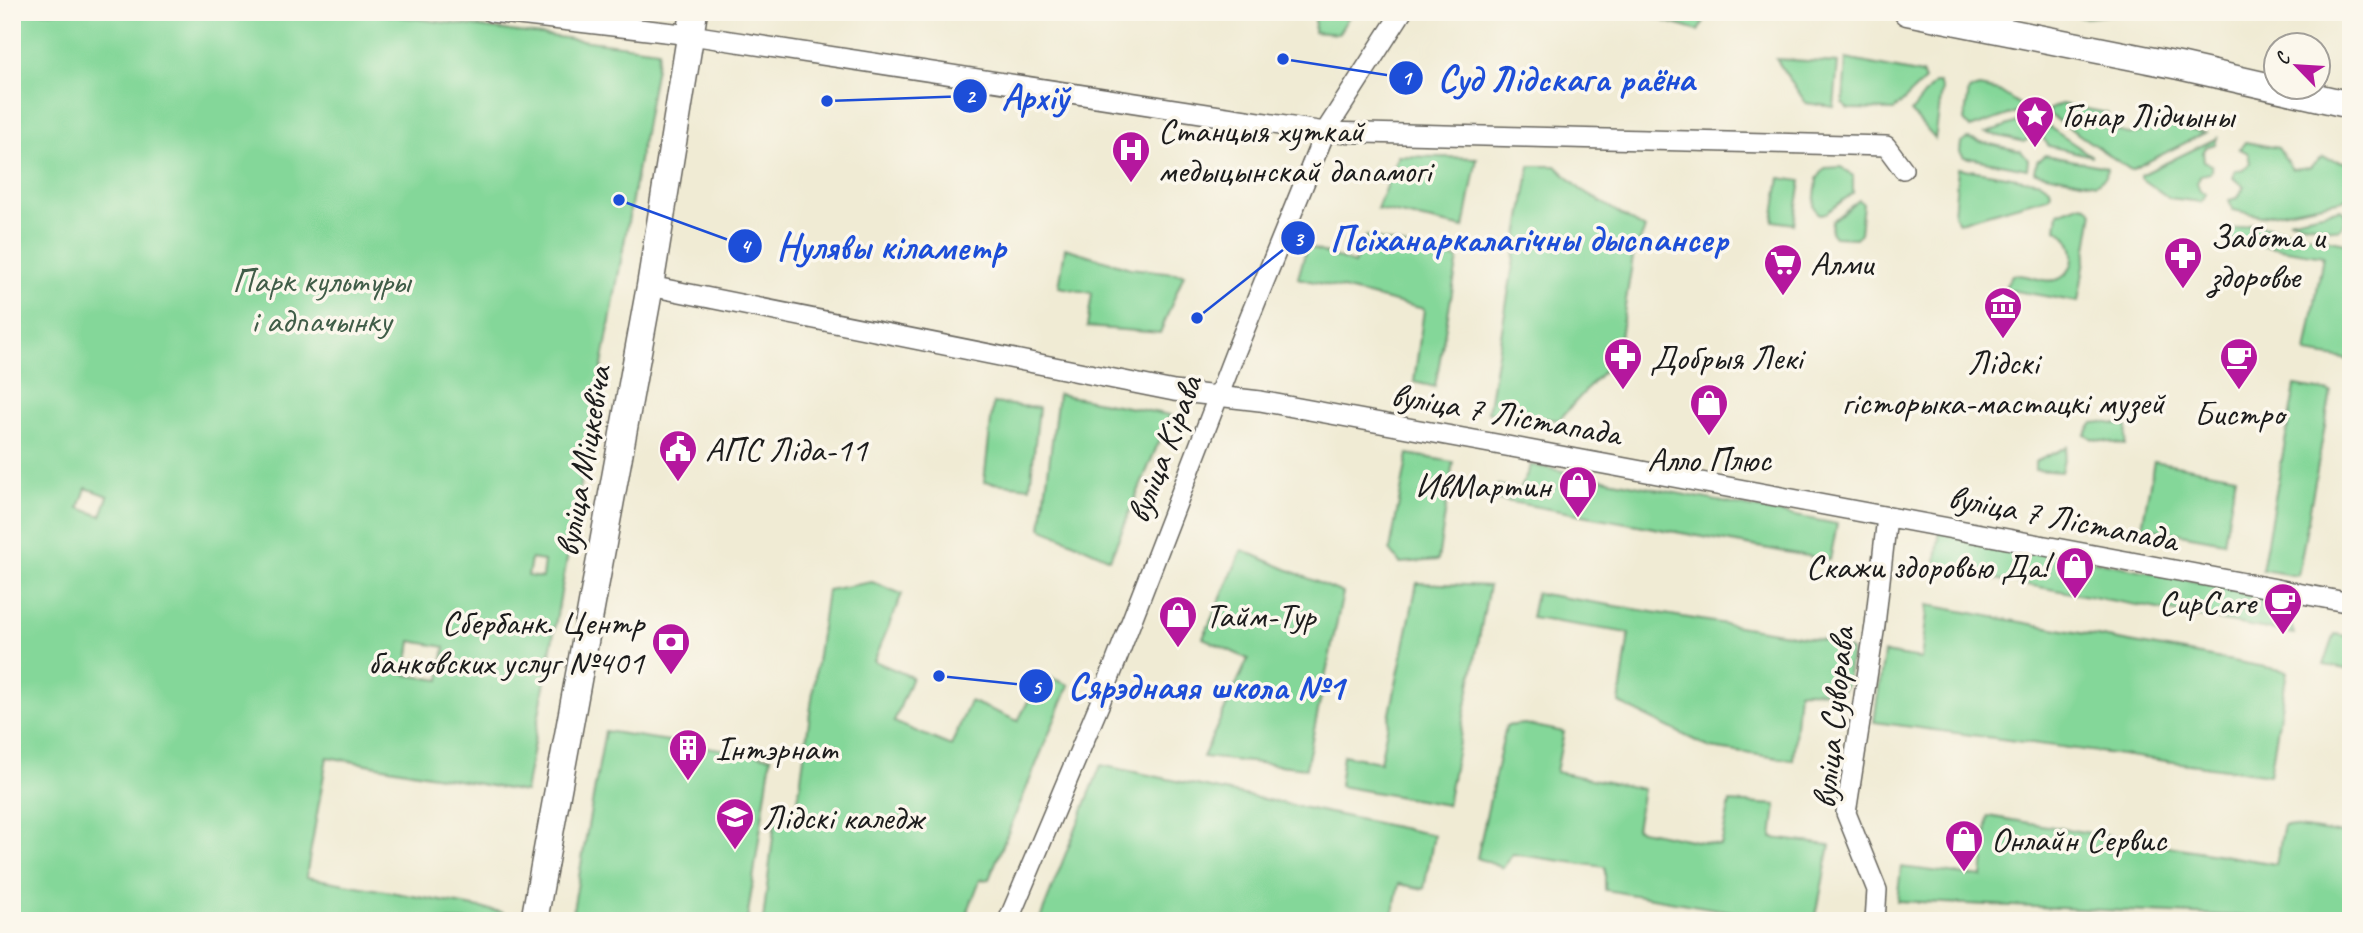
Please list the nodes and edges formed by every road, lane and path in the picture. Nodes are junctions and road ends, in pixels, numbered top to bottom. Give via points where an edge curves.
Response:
1 (491, 12) edge
2 (1402, 12) edge
3 (1907, 12) edge
4 (692, 24) edge
5 (2351, 105) edge
6 (1325, 132) junction
7 (1903, 169) dead end
8 (650, 286) junction
9 (1218, 396) junction
10 (1887, 517) junction
11 (2351, 603) edge
12 (534, 921) edge
13 (1008, 921) edge
14 (1875, 921) edge

1 - 4 street
2 - 6 street, вуліца Кірава
3 - 5 main road
4 - 6 street
4 - 8 main road, вуліца Міцкевіча
6 - 7 street via 1886,146
6 - 9 street, вуліца Кірава
8 - 9 street, вуліца 7 Лістапада
8 - 12 main road, вуліца Міцкевіча
9 - 10 street, вуліца 7 Лістапада
9 - 13 street, вуліца Кірава via 1099,705
10 - 11 street, вуліца 7 Лістапада
10 - 14 street, вуліца Суворава via 1846,814 1877,890

